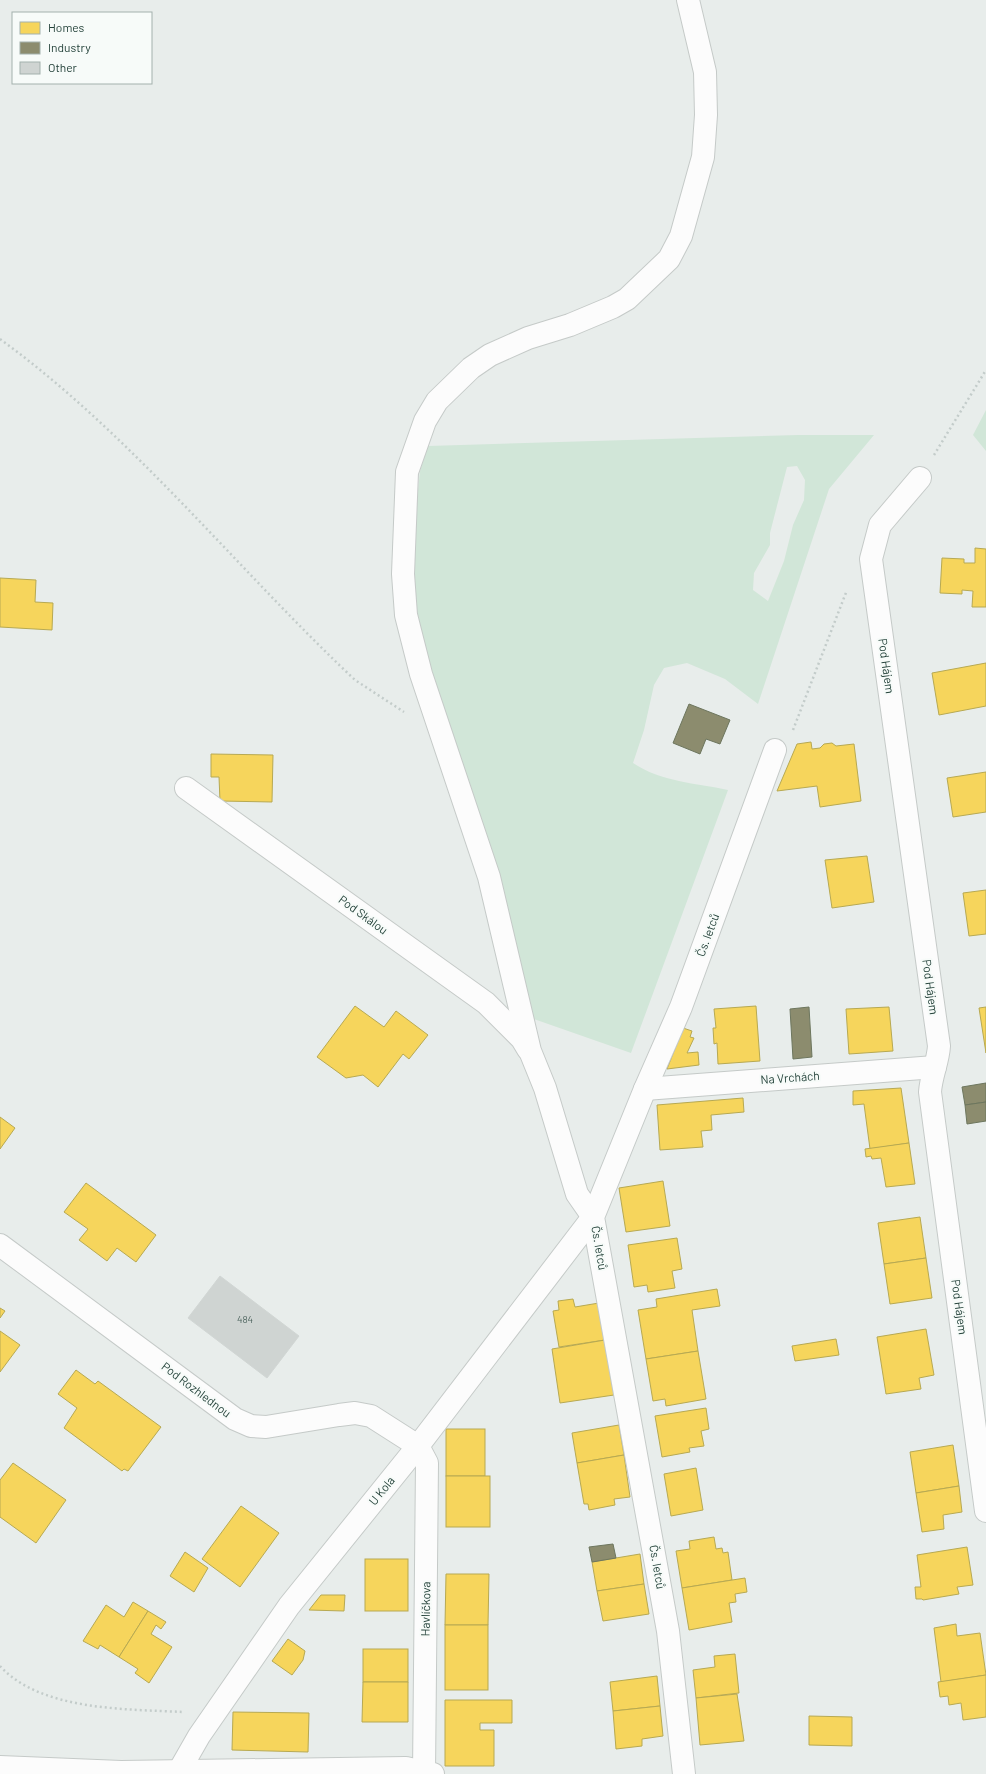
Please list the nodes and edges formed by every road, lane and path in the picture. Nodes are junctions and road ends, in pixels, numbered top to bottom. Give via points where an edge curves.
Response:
1 (688, 0) edge
2 (0, 339) edge
3 (986, 370) edge
4 (920, 478) joint
5 (871, 559) junction
6 (440, 734) junction
7 (775, 750) joint
8 (186, 788) dead end
9 (530, 1051) junction
10 (935, 1067) junction
11 (645, 1089) junction
12 (593, 1217) junction
13 (0, 1245) edge
14 (418, 1446) junction
15 (986, 1511) edge
16 (0, 1666) edge
17 (213, 1716) junction
18 (0, 1767) edge
19 (179, 1771) junction
20 (121, 1773) edge
21 (427, 1773) edge
22 (684, 1774) edge

1 - 6 street via 704,72 706,114 703,156 681,236 669,259 627,299 613,307 570,325 528,338 490,355 471,368 437,401 425,421 407,472 403,566 406,615
2 - 6 path via 109,431 355,680 381,699
3 - 4 path
4 - 5 street, Pod Hájem via 880,525
5 - 7 path via 851,578 792,732
5 - 10 street, Pod Hájem via 939,1046
6 - 9 street via 489,877
7 - 11 street, Čs. letců via 681,1007
8 - 9 street, Pod Skálou via 486,1002 522,1039
9 - 12 street via 545,1088 577,1194
10 - 11 street, Na Vrchách
10 - 15 street, Pod Hájem via 930,1092
11 - 12 street, Čs. letců
12 - 14 street, U Kola
12 - 22 street, Čs. letců via 668,1631
13 - 14 street, Pod Rozhlednou via 235,1419 251,1426 266,1427 355,1413 371,1416
14 - 17 street, U Kola via 289,1606
14 - 21 street, Havlíčkova via 428,1463
16 - 17 path via 17,1682 69,1700 123,1709
17 - 19 street, U Kola
18 - 20 street
19 - 20 street
19 - 21 street via 406,1768

